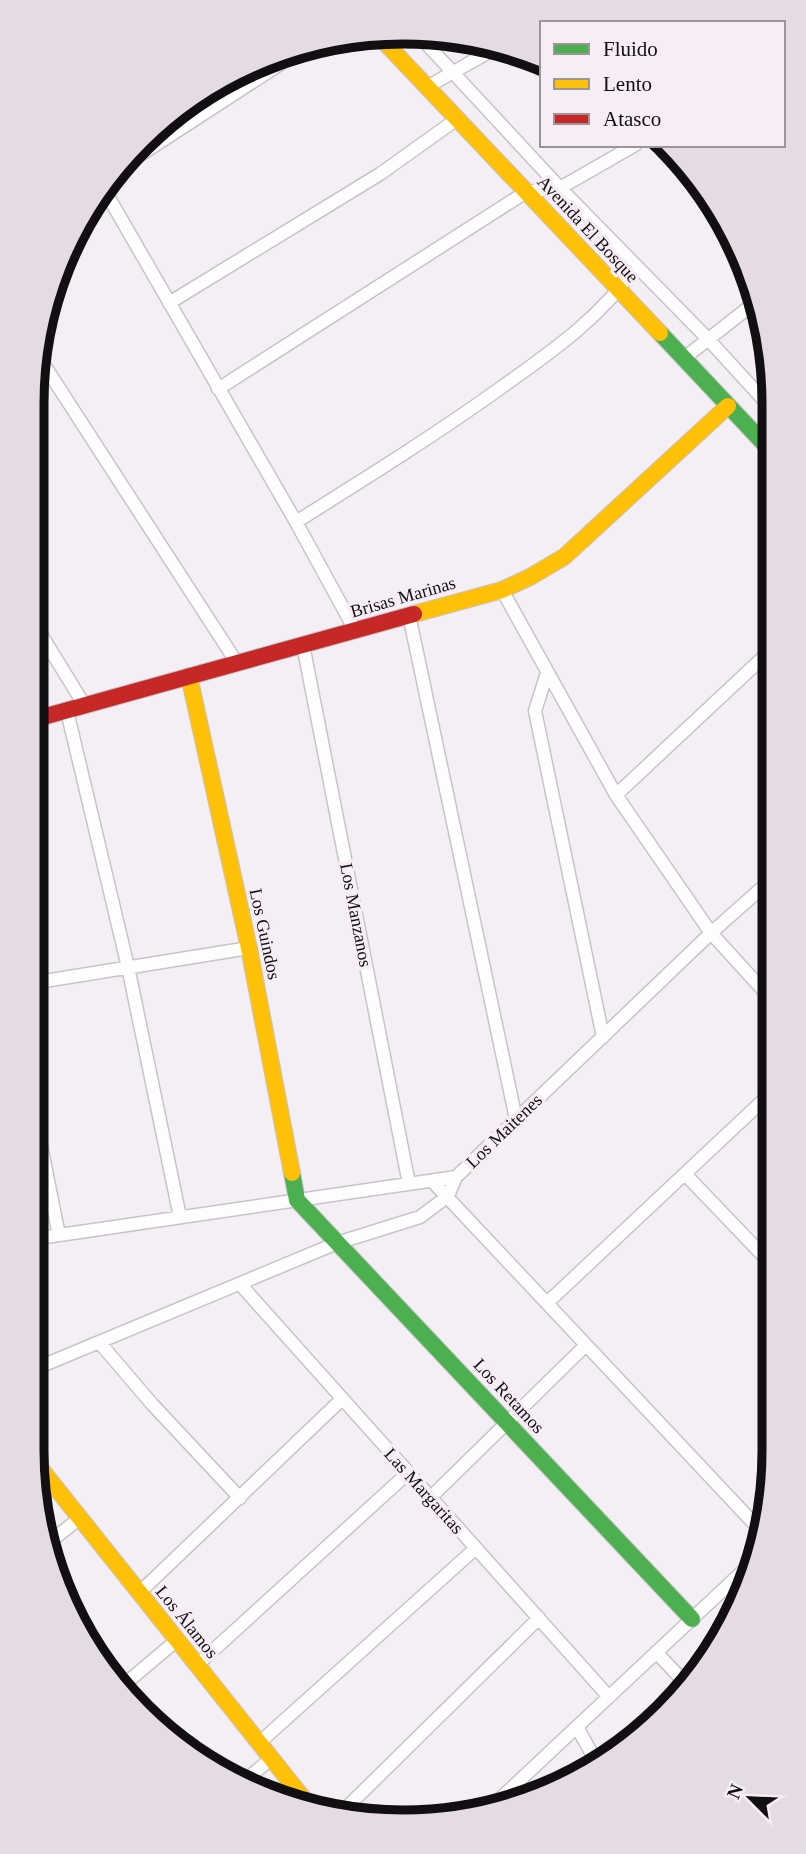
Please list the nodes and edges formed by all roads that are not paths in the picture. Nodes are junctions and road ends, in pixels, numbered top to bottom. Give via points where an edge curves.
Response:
1 (387, 45) edge
2 (428, 45) edge
3 (486, 54) edge
4 (274, 68) edge
5 (453, 73) junction
6 (232, 87) edge
7 (427, 87) junction
8 (236, 93) junction
9 (457, 119) junction
10 (632, 147) edge
11 (148, 150) edge
12 (560, 188) junction
13 (526, 192) junction
14 (108, 197) edge
15 (636, 266) junction
16 (620, 291) junction
17 (169, 303) junction
18 (749, 307) edge
19 (708, 339) junction
20 (683, 359) junction
21 (46, 368) edge
22 (218, 388) junction
23 (762, 398) edge
24 (728, 406) junction
25 (762, 442) edge
26 (296, 522) junction
27 (502, 590) junction
28 (409, 615) junction
29 (355, 630) junction
30 (44, 639) edge
31 (303, 645) junction
32 (762, 658) edge
33 (237, 663) junction
34 (547, 673) junction
35 (190, 676) junction
36 (85, 706) junction
37 (67, 711) junction
38 (44, 717) edge
39 (616, 795) junction
40 (762, 888) edge
41 (711, 933) junction
42 (249, 948) junction
43 (128, 967) junction
44 (44, 981) edge
45 (762, 989) edge
46 (603, 1037) junction
47 (762, 1102) edge
48 (516, 1119) junction
49 (44, 1165) edge
50 (685, 1174) junction
51 (456, 1177) junction
52 (432, 1181) junction
53 (409, 1184) junction
54 (448, 1196) junction
55 (296, 1200) junction
56 (180, 1217) junction
57 (59, 1235) junction
58 (44, 1237) edge
59 (337, 1243) junction
60 (762, 1254) edge
61 (240, 1284) junction
62 (547, 1303) junction
63 (99, 1342) junction
64 (586, 1345) junction
65 (44, 1365) edge
66 (341, 1400) junction
67 (507, 1422) junction
68 (408, 1473) junction
69 (45, 1474) edge
70 (430, 1497) junction
71 (240, 1498) junction
72 (80, 1518) junction
73 (754, 1524) edge
74 (55, 1538) edge
75 (476, 1548) junction
76 (740, 1574) edge
77 (139, 1593) junction
78 (539, 1618) junction
79 (692, 1619) junction
80 (177, 1640) junction
81 (656, 1652) junction
82 (197, 1665) junction
83 (681, 1678) edge
84 (128, 1682) edge
85 (609, 1697) junction
86 (577, 1727) junction
87 (259, 1743) junction
88 (593, 1756) edge
89 (272, 1758) junction
90 (250, 1776) edge
91 (301, 1795) edge
92 (503, 1796) edge
93 (348, 1806) edge

1 - 7 street, Avenida El Bosque
2 - 5 street, Avenida El Bosque
3 - 5 street
4 - 8 street
5 - 7 street
5 - 12 street, Avenida El Bosque
6 - 8 street
7 - 9 street, Avenida El Bosque
8 - 11 street
9 - 13 street, Avenida El Bosque
9 - 17 street via 380,174
10 - 12 street
12 - 13 street
12 - 15 street, Avenida El Bosque
13 - 16 street, Avenida El Bosque
13 - 22 street
14 - 17 street
15 - 16 street
15 - 19 street, Avenida El Bosque
16 - 20 street, Avenida El Bosque
16 - 26 street via 552,352 447,427
17 - 22 street
18 - 19 street
19 - 20 street
19 - 23 street, Avenida El Bosque
20 - 24 street, Avenida El Bosque
21 - 33 street
22 - 26 street
24 - 25 street, Avenida El Bosque
24 - 27 street, Brisas Marinas via 573,551
26 - 29 street
27 - 28 street, Brisas Marinas
27 - 34 street
28 - 29 street, Brisas Marinas
28 - 48 street
29 - 31 street, Brisas Marinas
30 - 36 street
31 - 33 street, Brisas Marinas
31 - 53 street, Los Manzanos
32 - 39 street
33 - 35 street, Brisas Marinas
34 - 39 street
34 - 46 street via 535,711
35 - 36 street, Brisas Marinas
35 - 42 street, Los Guindos
36 - 37 street, Brisas Marinas
37 - 38 street, Brisas Marinas
37 - 43 street
39 - 41 street
40 - 41 street, Los Maitenes
41 - 45 street
41 - 46 street, Los Maitenes
42 - 43 street
42 - 55 street, Los Guindos
43 - 44 street
43 - 56 street
46 - 48 street, Los Maitenes
47 - 50 street
48 - 51 street, Los Maitenes
49 - 57 street
50 - 60 street
50 - 62 street
51 - 52 street, Los Maitenes
51 - 54 street
52 - 53 street, Los Maitenes
52 - 54 street
53 - 55 street, Los Maitenes
54 - 59 street via 420,1217
54 - 62 street
55 - 56 street, Los Maitenes
55 - 59 street, Los Retamos
56 - 57 street, Los Maitenes
57 - 58 street, Los Maitenes
59 - 61 street
59 - 67 street, Los Retamos
61 - 63 street
61 - 66 street, Las Margaritas
62 - 64 street
63 - 65 street
63 - 71 street
64 - 67 street
64 - 73 street
66 - 68 street, Las Margaritas
66 - 71 street
67 - 70 street
67 - 79 street, Los Retamos
68 - 70 street, Las Margaritas
68 - 82 street
69 - 72 street, Los Álamos
70 - 75 street, Las Margaritas
71 - 77 street
72 - 74 street
72 - 77 street, Los Álamos
75 - 78 street, Las Margaritas
75 - 87 street
76 - 79 street
77 - 80 street, Los Álamos
78 - 85 street, Las Margaritas
78 - 93 street
79 - 81 street
80 - 82 street, Los Álamos
80 - 84 street
81 - 83 street
81 - 85 street
82 - 87 street, Los Álamos
85 - 86 street
86 - 88 street
86 - 92 street
87 - 89 street, Los Álamos
89 - 90 street
89 - 91 street, Los Álamos

